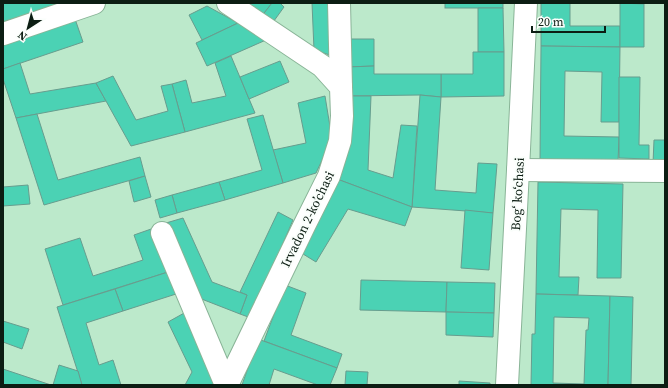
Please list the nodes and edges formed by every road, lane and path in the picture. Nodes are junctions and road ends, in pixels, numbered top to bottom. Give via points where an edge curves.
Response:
1 (94, 3) edge
2 (228, 3) edge
3 (339, 3) edge
4 (526, 3) edge
5 (3, 34) edge
6 (342, 86) junction
7 (518, 170) junction
8 (665, 171) edge
9 (162, 233) dead end
10 (227, 385) edge
11 (507, 385) edge

1 - 5 street
2 - 6 street via 322,66
3 - 6 street, Irvadon 2-koʼchasi
4 - 7 street, Bogʻ koʻchasi
6 - 10 street, Irvadon 2-koʼchasi via 340,141 330,176
7 - 8 street
7 - 11 street, Bogʻ koʻchasi
9 - 10 street

